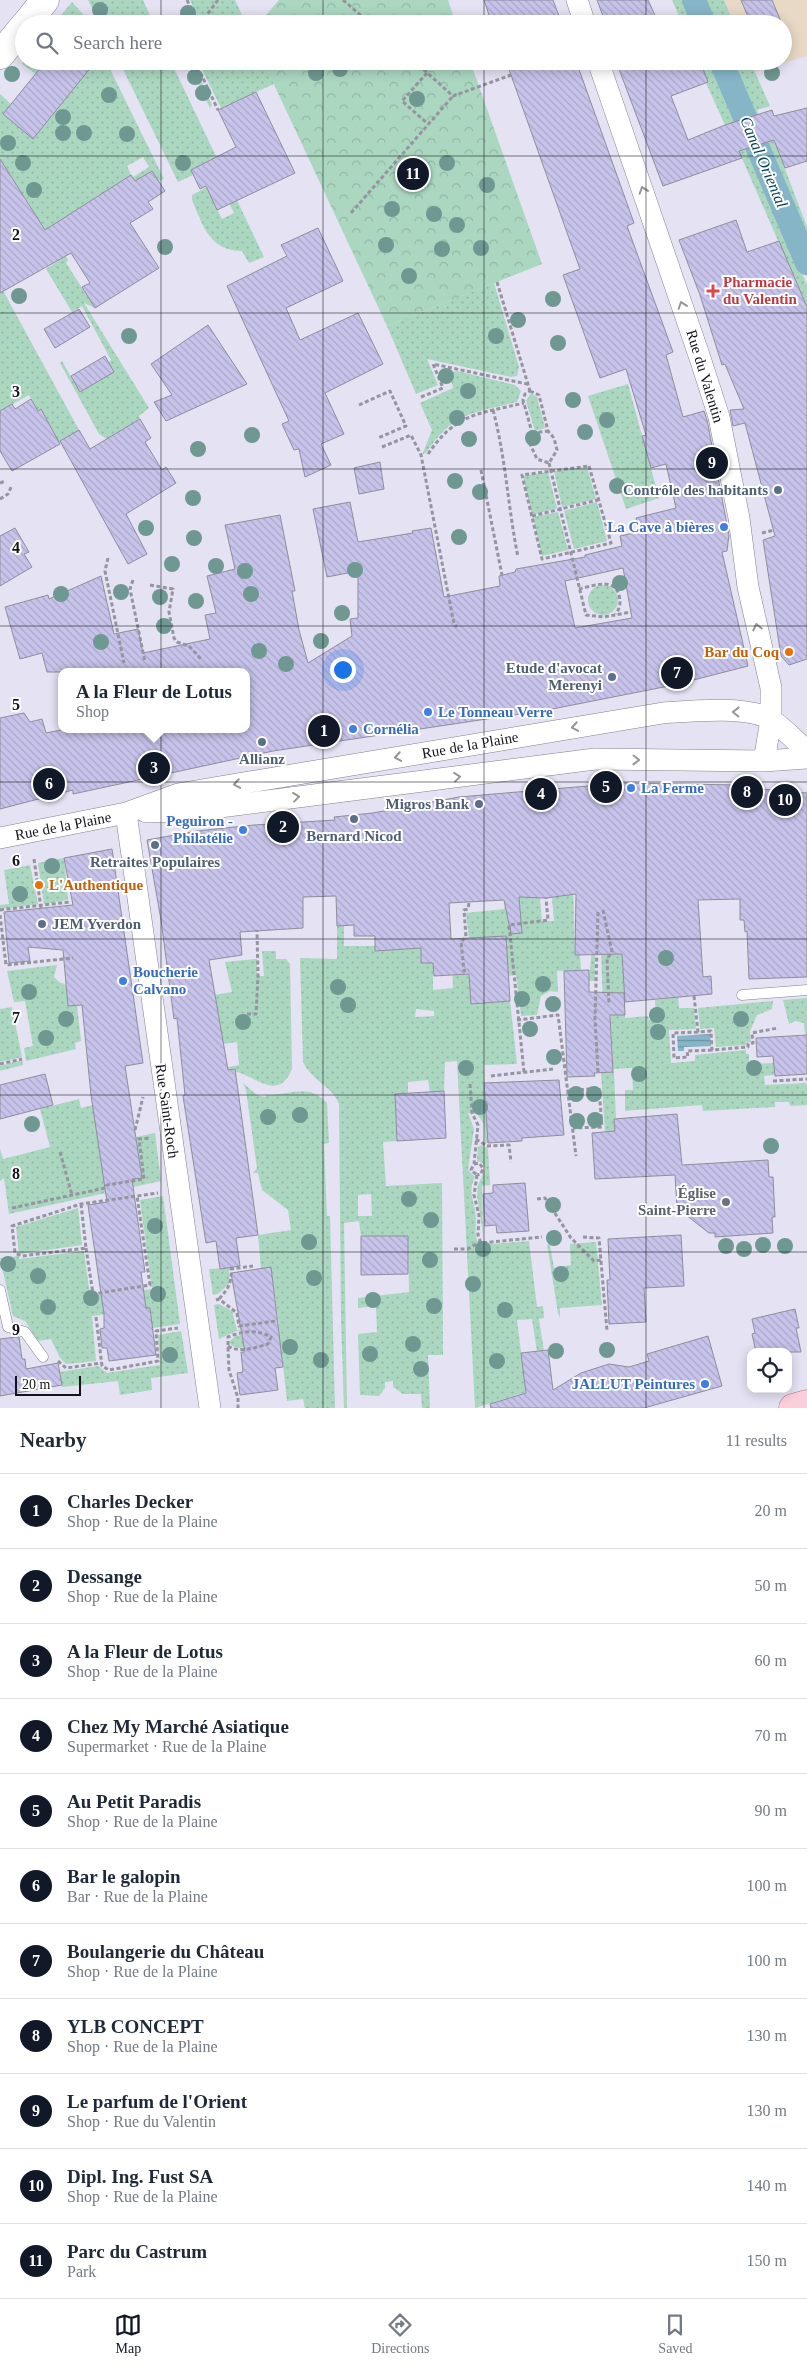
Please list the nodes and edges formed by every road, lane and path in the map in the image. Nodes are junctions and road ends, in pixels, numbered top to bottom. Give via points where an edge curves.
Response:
1 (46, 0) edge
2 (187, 0) edge
3 (218, 0) edge
4 (343, 0) edge
5 (577, 0) edge
6 (33, 15) edge
7 (194, 15) edge
8 (206, 15) edge
9 (360, 15) edge
10 (583, 15) edge
11 (15, 37) edge
12 (0, 55) edge
13 (200, 70) edge
14 (425, 70) edge
15 (601, 70) edge
16 (427, 72) junction
17 (511, 75) dead end
18 (453, 96) junction
19 (218, 110) dead end
20 (428, 124) junction
21 (351, 213) dead end
22 (497, 282) dead end
23 (528, 384) junction
24 (530, 391) junction
25 (421, 397) dead end
26 (524, 403) junction
27 (359, 405) dead end
28 (493, 410) junction
29 (548, 432) junction
30 (533, 436) junction
31 (378, 438) dead end
32 (382, 447) dead end
33 (428, 454) dead end
34 (549, 463) junction
35 (481, 470) dead end
36 (551, 471) junction
37 (5, 480) dead end
38 (0, 483) edge
39 (12, 485) dead end
40 (0, 499) edge
41 (598, 500) junction
42 (560, 509) junction
43 (532, 516) junction
44 (570, 552) junction
45 (518, 557) dead end
46 (108, 558) dead end
47 (502, 575) dead end
48 (133, 580) dead end
49 (150, 585) dead end
50 (579, 589) junction
51 (631, 612) dead end
52 (615, 615) junction
53 (457, 627) dead end
54 (201, 658) dead end
55 (145, 662) dead end
56 (124, 663) dead end
57 (772, 720) junction
58 (807, 752) edge
59 (807, 758) edge
60 (764, 761) junction
61 (126, 813) junction
62 (0, 838) edge
63 (34, 859) dead end
64 (546, 898) dead end
65 (70, 902) dead end
66 (469, 902) dead end
67 (41, 907) junction
68 (0, 910) edge
69 (603, 910) dead end
70 (598, 911) dead end
71 (0, 915) edge
72 (257, 930) dead end
73 (73, 958) dead end
74 (469, 970) dead end
75 (807, 990) edge
76 (742, 994) dead end
77 (694, 996) dead end
78 (609, 1004) dead end
79 (247, 1014) dead end
80 (517, 1020) junction
81 (778, 1028) dead end
82 (698, 1032) junction
83 (712, 1050) junction
84 (22, 1059) dead end
85 (0, 1064) edge
86 (553, 1069) dead end
87 (524, 1072) junction
88 (598, 1072) dead end
89 (490, 1076) dead end
90 (807, 1079) edge
91 (773, 1081) dead end
92 (470, 1084) dead end
93 (567, 1091) junction
94 (144, 1095) dead end
95 (573, 1128) junction
96 (135, 1130) dead end
97 (156, 1137) dead end
98 (476, 1138) junction
99 (60, 1152) dead end
100 (576, 1156) dead end
101 (511, 1162) dead end
102 (474, 1164) junction
103 (477, 1175) junction
104 (166, 1192) dead end
105 (72, 1195) junction
106 (137, 1196) junction
107 (537, 1199) dead end
108 (81, 1204) junction
109 (12, 1208) dead end
110 (542, 1237) dead end
111 (583, 1237) dead end
112 (481, 1241) junction
113 (86, 1248) junction
114 (454, 1249) dead end
115 (601, 1260) junction
116 (253, 1266) dead end
117 (0, 1290) edge
118 (220, 1300) junction
119 (209, 1301) dead end
120 (96, 1317) dead end
121 (3, 1319) edge
122 (276, 1322) dead end
123 (186, 1327) dead end
124 (607, 1331) dead end
125 (228, 1346) junction
126 (42, 1355) joint
127 (102, 1363) junction
128 (807, 1404) edge
129 (210, 1408) edge
130 (238, 1408) edge
131 (793, 1408) edge

1 - 6 main road
2 - 7 path
3 - 8 path
4 - 9 path
5 - 10 street
11 - 12 main road
13 - 19 path
14 - 16 path
57 -> 15 street, Rue du Valentin via 771,688 748,587 739,518 719,418
16 - 18 path
16 - 20 path via 402,101
17 - 18 path
18 - 20 path
20 - 21 path
22 - 23 path
23 - 24 path
23 - 25 path via 433,364 443,388
24 - 26 path via 525,394
24 - 29 path via 539,395
26 - 28 path
26 - 30 path
27 - 31 path via 390,391 406,426
28 - 33 path via 470,416 449,428
28 - 45 path
29 - 30 path
29 - 34 path via 554,438 556,450
30 - 34 path via 530,444 533,453 537,459
32 - 53 path via 411,435 421,455
34 - 36 path
35 - 47 path
36 - 41 path via 588,466
36 - 42 path
36 - 43 path via 522,475
37 - 38 path
39 - 40 path via 8,494
41 - 42 path
41 - 44 path via 611,543
42 - 43 path
42 - 44 path
43 - 44 path via 542,559
44 - 50 path
46 - 56 path via 104,571
48 - 55 path via 130,589
49 - 54 path via 173,589 170,612 174,638
50 - 52 path via 586,615
50 - 52 path via 612,585 620,597
51 - 52 path
57 - 58 street, Rue de la Plaine
57 - 60 street, Rue du Valentin
57 -> 61 street, Rue de la Plaine via 745,712 663,713 178,794
59 - 60 street, Rue de la Plaine
61 -> 60 street, Rue de la Plaine via 189,811 595,759
61 - 62 street, Rue de la Plaine
61 - 129 street, Rue Saint-Roch
63 - 67 path
64 - 80 path via 548,920 509,925
65 - 67 path
66 - 74 path via 468,909 464,910 466,937 461,942 464,971
67 - 68 path
69 - 78 path via 612,952 607,959
70 - 88 path via 595,1019
71 - 73 path via 6,964
72 - 79 path via 256,1014
75 - 76 lane
77 - 82 path
80 - 87 path
80 - 93 path via 558,1015
81 - 83 path via 752,1033 753,1043 748,1047
82 - 83 path via 711,1031
82 - 83 path via 673,1033 674,1058 688,1057 687,1051
84 - 85 path
86 - 87 path
87 - 89 path
90 - 91 path
92 - 98 path via 472,1113 478,1125
93 - 95 path
93 - 95 path via 599,1088 602,1126
94 - 96 path
95 - 100 path
97 - 105 path via 139,1140 144,1179
98 - 101 path via 487,1146 509,1145
98 - 102 path
99 - 105 path
102 - 103 path via 471,1171
102 - 103 path via 479,1163 483,1168
103 - 112 path via 474,1195
104 - 106 path
105 - 109 path
106 - 108 path
106 - 113 path via 150,1285 93,1294
107 - 115 path via 545,1198 571,1238 594,1261
108 - 113 path
108 - 113 path via 12,1226 15,1253 22,1256
110 - 112 path
111 - 115 path via 599,1238
112 - 114 path via 468,1249
115 - 124 path
116 - 118 path via 231,1269 232,1280
117 - 121 lane
118 - 119 path
118 - 122 path via 237,1313 239,1326
120 - 127 path
121 - 126 lane via 8,1327 25,1332
123 - 127 path via 156,1331 158,1361 108,1370
125 - 125 path via 228,1337 238,1333 261,1331 271,1337 265,1347 240,1350
125 - 130 path via 229,1370
126 - 127 path via 59,1361 66,1368
128 - 131 main road

